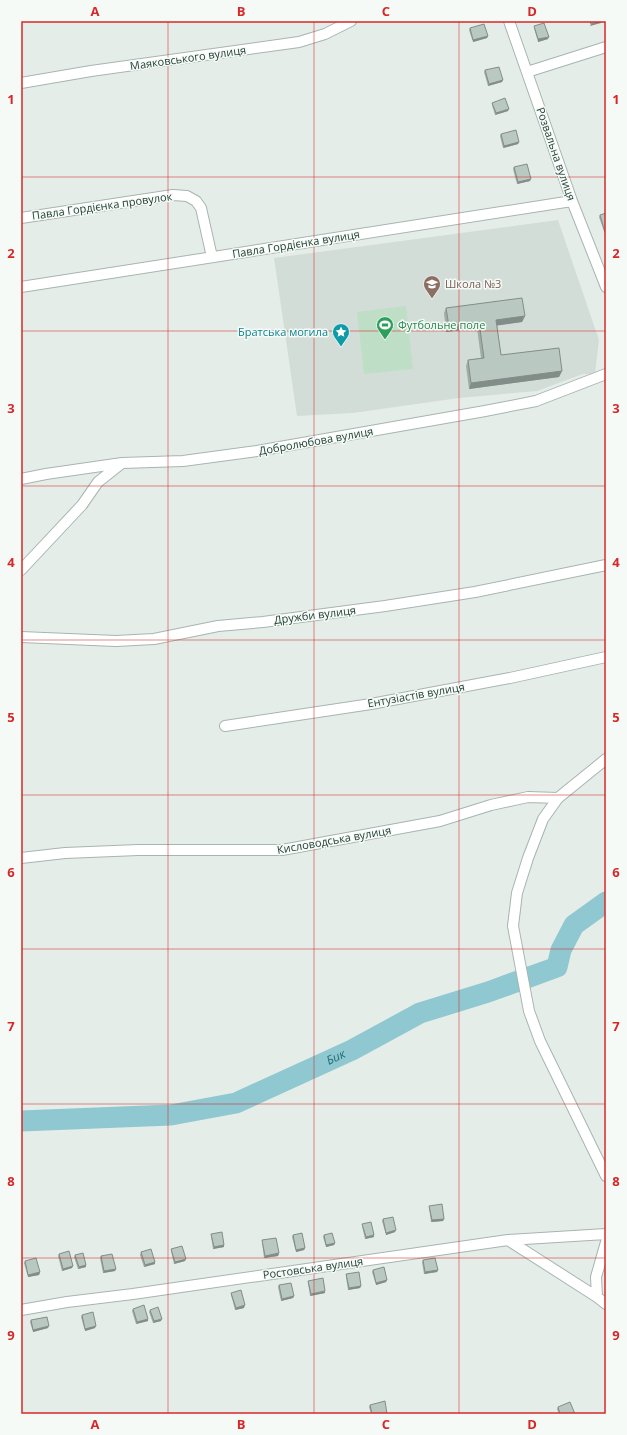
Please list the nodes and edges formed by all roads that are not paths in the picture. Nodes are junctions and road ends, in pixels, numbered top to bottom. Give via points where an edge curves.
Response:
1 (509, 21) edge
2 (349, 22) edge
3 (606, 47) edge
4 (527, 72) junction
5 (21, 83) edge
6 (572, 201) junction
7 (21, 218) edge
8 (212, 257) junction
9 (21, 287) edge
10 (606, 287) edge
11 (606, 374) edge
12 (122, 463) junction
13 (21, 479) edge
14 (606, 565) edge
15 (21, 570) edge
16 (21, 637) edge
17 (606, 656) edge
18 (225, 726) dead end
19 (606, 759) edge
20 (558, 798) junction
21 (21, 858) edge
22 (606, 1176) edge
23 (606, 1234) edge
24 (508, 1240) junction
25 (606, 1242) edge
26 (597, 1297) junction
27 (606, 1304) edge
28 (21, 1310) edge

1 - 4 street, Розвальна вулиця
2 - 5 street, Маяковського вулиця via 325,34 299,42
3 - 4 street
4 - 6 street, Розвальна вулиця
6 - 8 street, Павла Гордієнка вулиця
6 - 10 street, Розвальна вулиця
7 - 8 street, Павла Гордієнка провулок via 173,195 187,196 196,201 201,208
8 - 9 street, Павла Гордієнка вулиця
11 - 12 street, Добролюбова вулиця via 536,401 485,411 257,451 183,461
12 - 13 street, Добролюбова вулиця
12 - 15 street via 98,482 82,505
14 - 16 street, Дружби вулиця via 475,592 385,606 218,626 154,639 116,641
17 - 18 street, Ентузіастів вулиця via 510,678 371,704
19 - 20 street
20 - 21 street, Кисловодська вулиця via 528,797 491,805 440,821 282,850 138,850
20 - 22 street via 543,819 528,858 517,893 513,926 530,1011 540,1041
23 - 24 street, Ростовська вулиця
24 - 26 street
24 - 28 street, Ростовська вулиця
25 - 26 street via 596,1277
26 - 27 street

